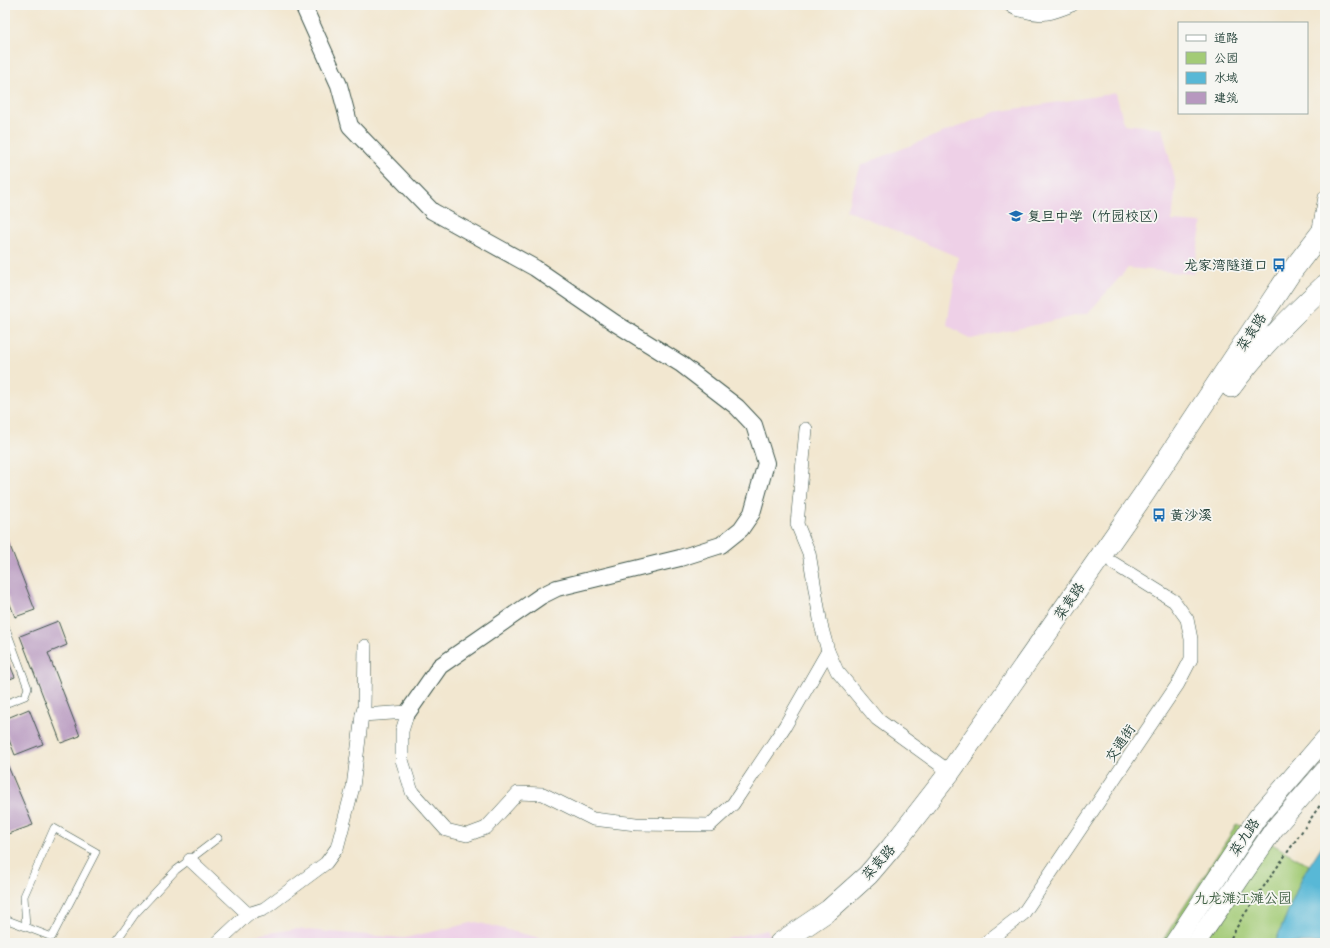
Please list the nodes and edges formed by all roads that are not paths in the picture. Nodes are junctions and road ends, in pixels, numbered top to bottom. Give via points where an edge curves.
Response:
1 (303, 5) edge
2 (1010, 5) edge
3 (1072, 5) edge
4 (1325, 196) edge
5 (1321, 232) edge
6 (1325, 285) edge
7 (806, 429) dead end
8 (1113, 564) junction
9 (5, 626) edge
10 (366, 646) dead end
11 (828, 651) junction
12 (5, 704) edge
13 (408, 712) junction
14 (362, 715) junction
15 (1325, 739) edge
16 (1325, 770) edge
17 (950, 772) junction
18 (218, 838) dead end
19 (190, 860) junction
20 (248, 914) junction
21 (5, 919) edge
22 (26, 927) junction
23 (115, 943) edge
24 (217, 943) edge
25 (780, 943) edge
26 (807, 943) edge
27 (985, 943) edge
28 (1174, 943) edge
29 (1196, 943) edge

1 - 13 street via 339,85 350,126 432,211 535,268 615,323 681,364 737,407 754,425 766,463 752,512 740,529 722,545 557,588 541,596 440,666
2 - 3 street via 1033,14 1047,14
4 - 5 street
5 - 17 main road, 菜袁路 via 1291,272 1144,494
6 - 8 main road, 菜袁路 via 1279,328 1246,365
7 - 11 street via 797,524 809,553
8 - 26 main road, 菜袁路 via 899,858 858,903
8 - 27 street, 交通街 via 1174,601 1187,619 1191,659 1178,684 1031,903 1023,914
9 - 12 lane via 28,688 25,696
10 - 14 street
11 - 13 street via 785,726 734,804 710,825 636,824 593,819 543,794 518,794 486,828 467,836 446,830 412,792 402,760 402,731
11 - 17 street via 837,671 877,719
13 - 14 street
14 - 20 street via 353,787 337,848 326,863 264,909
15 - 28 main road, 菜九路 via 1257,818
16 - 29 main road, 菜九路 via 1274,829
17 - 25 main road, 菜袁路 via 868,875 829,910
18 - 19 lane
19 - 20 street
19 - 23 lane via 176,870 136,913
20 - 24 street
21 - 22 lane
22 - 22 lane via 52,937 96,852 54,828 24,896

